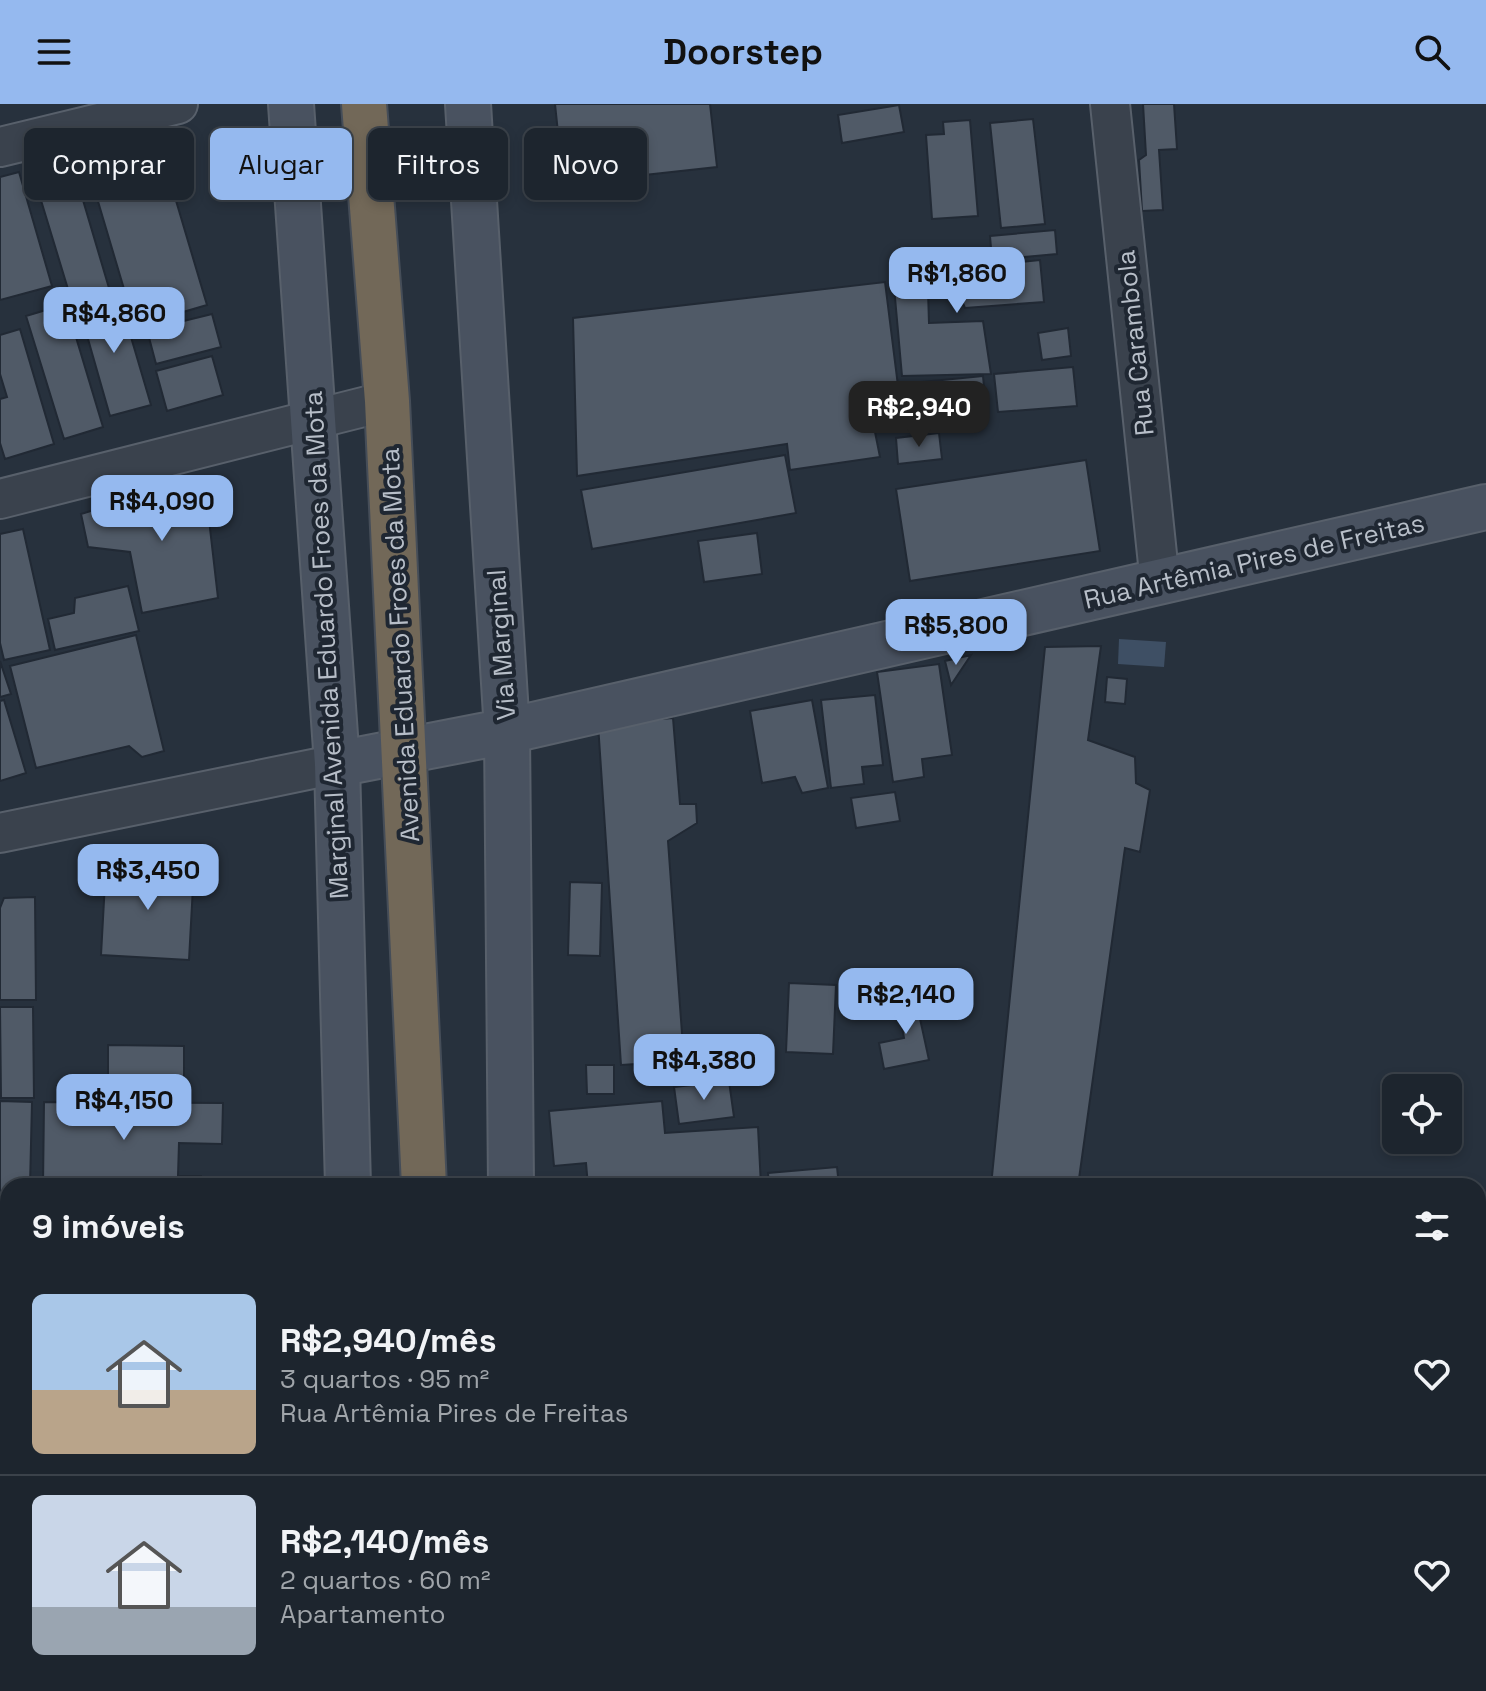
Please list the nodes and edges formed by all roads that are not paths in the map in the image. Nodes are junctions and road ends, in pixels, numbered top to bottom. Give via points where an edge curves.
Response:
1 (178, 104) edge
2 (291, 104) edge
3 (364, 104) edge
4 (468, 104) edge
5 (1110, 104) edge
6 (0, 147) edge
7 (387, 401) junction
8 (315, 418) junction
9 (0, 499) edge
10 (1486, 507) edge
11 (1160, 583) junction
12 (507, 731) junction
13 (406, 749) junction
14 (337, 764) junction
15 (0, 833) edge
16 (348, 1178) edge
17 (424, 1178) edge
18 (511, 1178) edge

1 - 6 street
2 - 8 street, Marginal Avenida Eduardo Froes da Mota
3 - 7 highway, Avenida Eduardo Froes da Mota
4 - 12 street, Via Marginal
5 - 11 street, Rua Carambola
7 - 8 street
7 - 13 highway, Avenida Eduardo Froes da Mota
8 - 9 street
8 - 14 street, Marginal Avenida Eduardo Froes da Mota
10 - 11 street, Rua Artêmia Pires de Freitas
11 - 12 street, Rua Artêmia Pires de Freitas
12 - 13 street, Rua Artêmia Pires de Freitas
12 - 18 street, Via Marginal
13 - 14 street, Rua Artêmia Pires de Freitas
13 - 17 highway, Avenida Eduardo Froes da Mota
14 - 15 street
14 - 16 street, Marginal Avenida Eduardo Froes da Mota

